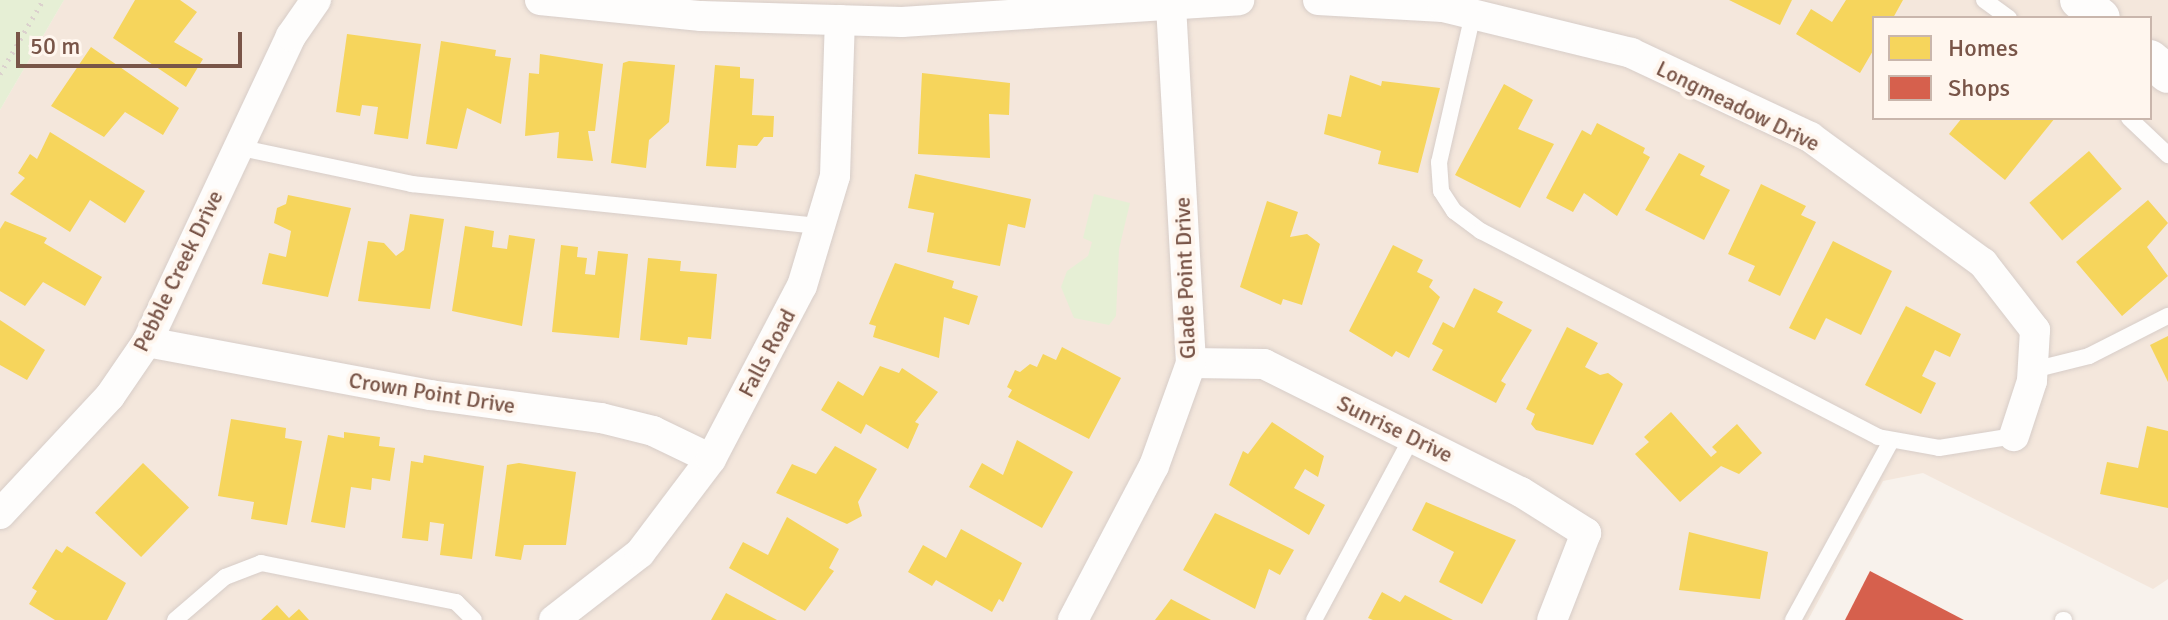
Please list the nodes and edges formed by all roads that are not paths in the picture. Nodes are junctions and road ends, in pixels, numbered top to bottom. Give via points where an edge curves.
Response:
1 (316, 0) edge
2 (541, 0) edge
3 (1318, 0) edge
4 (1984, 0) edge
5 (2079, 0) edge
6 (1226, 1) edge
7 (1367, 1) edge
8 (1171, 6) junction
9 (1494, 12) edge
10 (2006, 16) edge
11 (2099, 16) edge
12 (840, 20) junction
13 (2152, 61) edge
14 (2168, 74) edge
15 (2131, 120) edge
16 (237, 147) junction
17 (2168, 155) edge
18 (820, 226) junction
19 (2168, 316) edge
20 (147, 342) junction
21 (1191, 363) junction
22 (2033, 370) junction
23 (2014, 436) joint
24 (1412, 437) junction
25 (1891, 441) junction
26 (711, 459) junction
27 (0, 514) edge
28 (175, 620) edge
29 (474, 620) edge
30 (554, 620) edge
31 (1073, 620) edge
32 (1314, 620) edge
33 (1552, 620) edge
34 (1793, 620) edge

1 - 16 street, Pebble Creek Drive via 291,36
2 - 12 street via 701,16
3 - 7 street, Longmeadow Drive
4 - 10 lane
5 - 11 street
6 - 8 street
7 - 9 street, Longmeadow Drive
8 - 12 street via 931,21
8 - 21 street, Glade Point Drive
9 - 22 street, Longmeadow Drive via 1631,53 1810,137 1983,263 2035,330
9 - 25 lane via 1439,162 1441,191 1454,211 1481,231
12 - 18 street, Falls Road via 835,176
13 - 14 street
15 - 17 lane
16 - 18 lane via 412,184
16 - 20 street, Pebble Creek Drive
18 - 26 street, Falls Road via 802,286
19 - 22 lane via 2089,356
20 - 26 street, Crown Point Drive via 430,395 601,418 653,431
20 - 27 street, Pebble Creek Drive via 110,396
21 - 24 street, Sunrise Drive via 1264,364
21 - 31 street, Glade Point Drive via 1154,466
22 - 23 street, Longmeadow Drive
23 - 25 lane via 1939,448
24 - 32 lane
24 - 33 street, Sunrise Drive via 1521,492 1586,533
25 - 34 lane
26 - 30 street, Falls Road via 640,553
28 - 29 lane via 225,577 261,563 456,602

